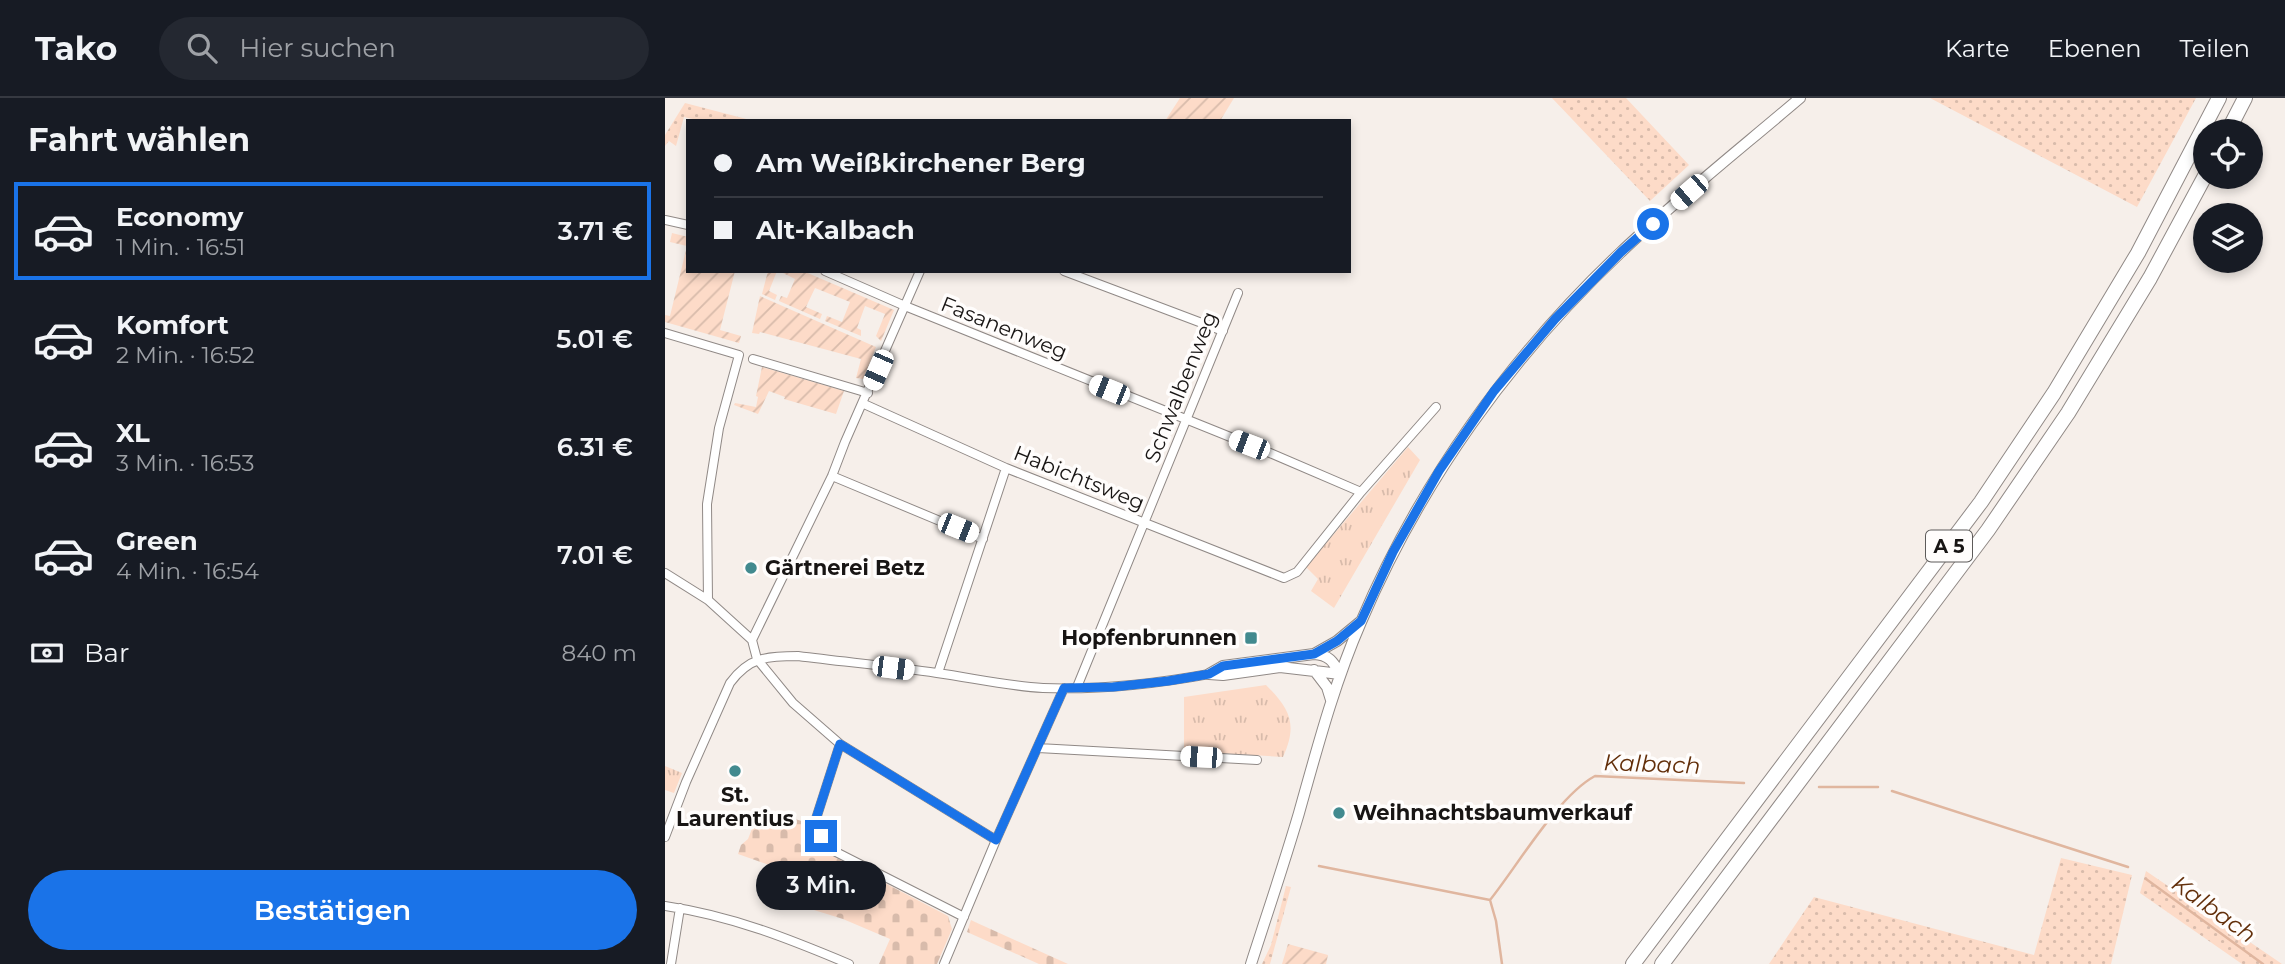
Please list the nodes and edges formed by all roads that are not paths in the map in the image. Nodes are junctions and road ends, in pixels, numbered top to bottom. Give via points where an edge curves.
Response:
1 (1800, 98) edge
2 (2219, 98) edge
3 (2245, 98) edge
4 (2234, 119) edge
5 (2198, 189) edge
6 (665, 220) edge
7 (686, 225) edge
8 (830, 273) edge
9 (920, 273) edge
10 (1069, 273) edge
11 (1238, 293) dead end
12 (905, 306) junction
13 (1223, 331) junction
14 (665, 333) edge
15 (753, 359) dead end
16 (868, 393) junction
17 (864, 404) junction
18 (1436, 407) dead end
19 (1186, 421) junction
20 (1006, 468) junction
21 (832, 476) junction
22 (1361, 492) junction
23 (1144, 523) junction
24 (983, 539) junction
25 (665, 573) edge
26 (708, 600) junction
27 (1361, 621) junction
28 (752, 640) junction
29 (1314, 654) junction
30 (757, 659) junction
31 (1314, 670) junction
32 (938, 673) junction
33 (1209, 674) junction
34 (1340, 674) junction
35 (1077, 687) junction
36 (1064, 688) junction
37 (1331, 701) junction
38 (840, 744) junction
39 (1038, 748) junction
40 (1257, 760) dead end
41 (665, 837) edge
42 (996, 840) junction
43 (665, 906) edge
44 (680, 908) junction
45 (964, 917) junction
46 (671, 964) edge
47 (849, 964) edge
48 (944, 964) edge
49 (1251, 964) edge
50 (1633, 964) edge
51 (1662, 964) edge

1 - 27 main road via 1621,252 1555,319 1494,391 1439,471
2 - 50 highway, A 5 via 2138,253 2054,393 1981,502
3 - 4 highway
5 - 51 highway, A 5 via 2068,413 2002,509
6 - 7 street
8 - 12 street, Fasanenweg
9 - 12 street
10 - 13 street
11 - 13 street, Schwalbenweg
12 - 16 street
12 - 19 street, Fasanenweg
13 - 19 street, Schwalbenweg
14 - 26 street via 739,355 719,428 707,504
15 - 16 street
16 - 17 street
17 - 20 street, Habichtsweg
17 - 21 street
18 - 22 street
19 - 22 street, Fasanenweg
19 - 23 street, Schwalbenweg
20 - 23 street, Habichtsweg
20 - 24 street
21 - 24 street
21 - 28 street
22 - 23 street, Habichtsweg via 1297,572 1284,578
23 - 35 street, Schwalbenweg
24 - 32 street
25 - 26 street
26 - 28 street
27 - 29 main road
27 - 34 main road
28 - 30 street
29 - 33 main road via 1223,666
29 - 34 main road via 1325,655
30 - 32 street via 798,656
30 - 38 street via 793,703
30 - 41 street via 740,668 730,682
31 - 33 main road via 1280,667
31 - 34 main road
31 - 37 main road via 1328,687
32 - 36 street
33 - 35 street
34 - 37 main road
35 - 36 street
36 - 39 street
37 - 49 main road
38 - 42 street
38 - 45 street via 814,825 821,836 832,850
39 - 40 street
39 - 42 street
42 - 45 street
43 - 44 street
44 - 46 street
44 - 47 street via 765,929
45 - 48 street

